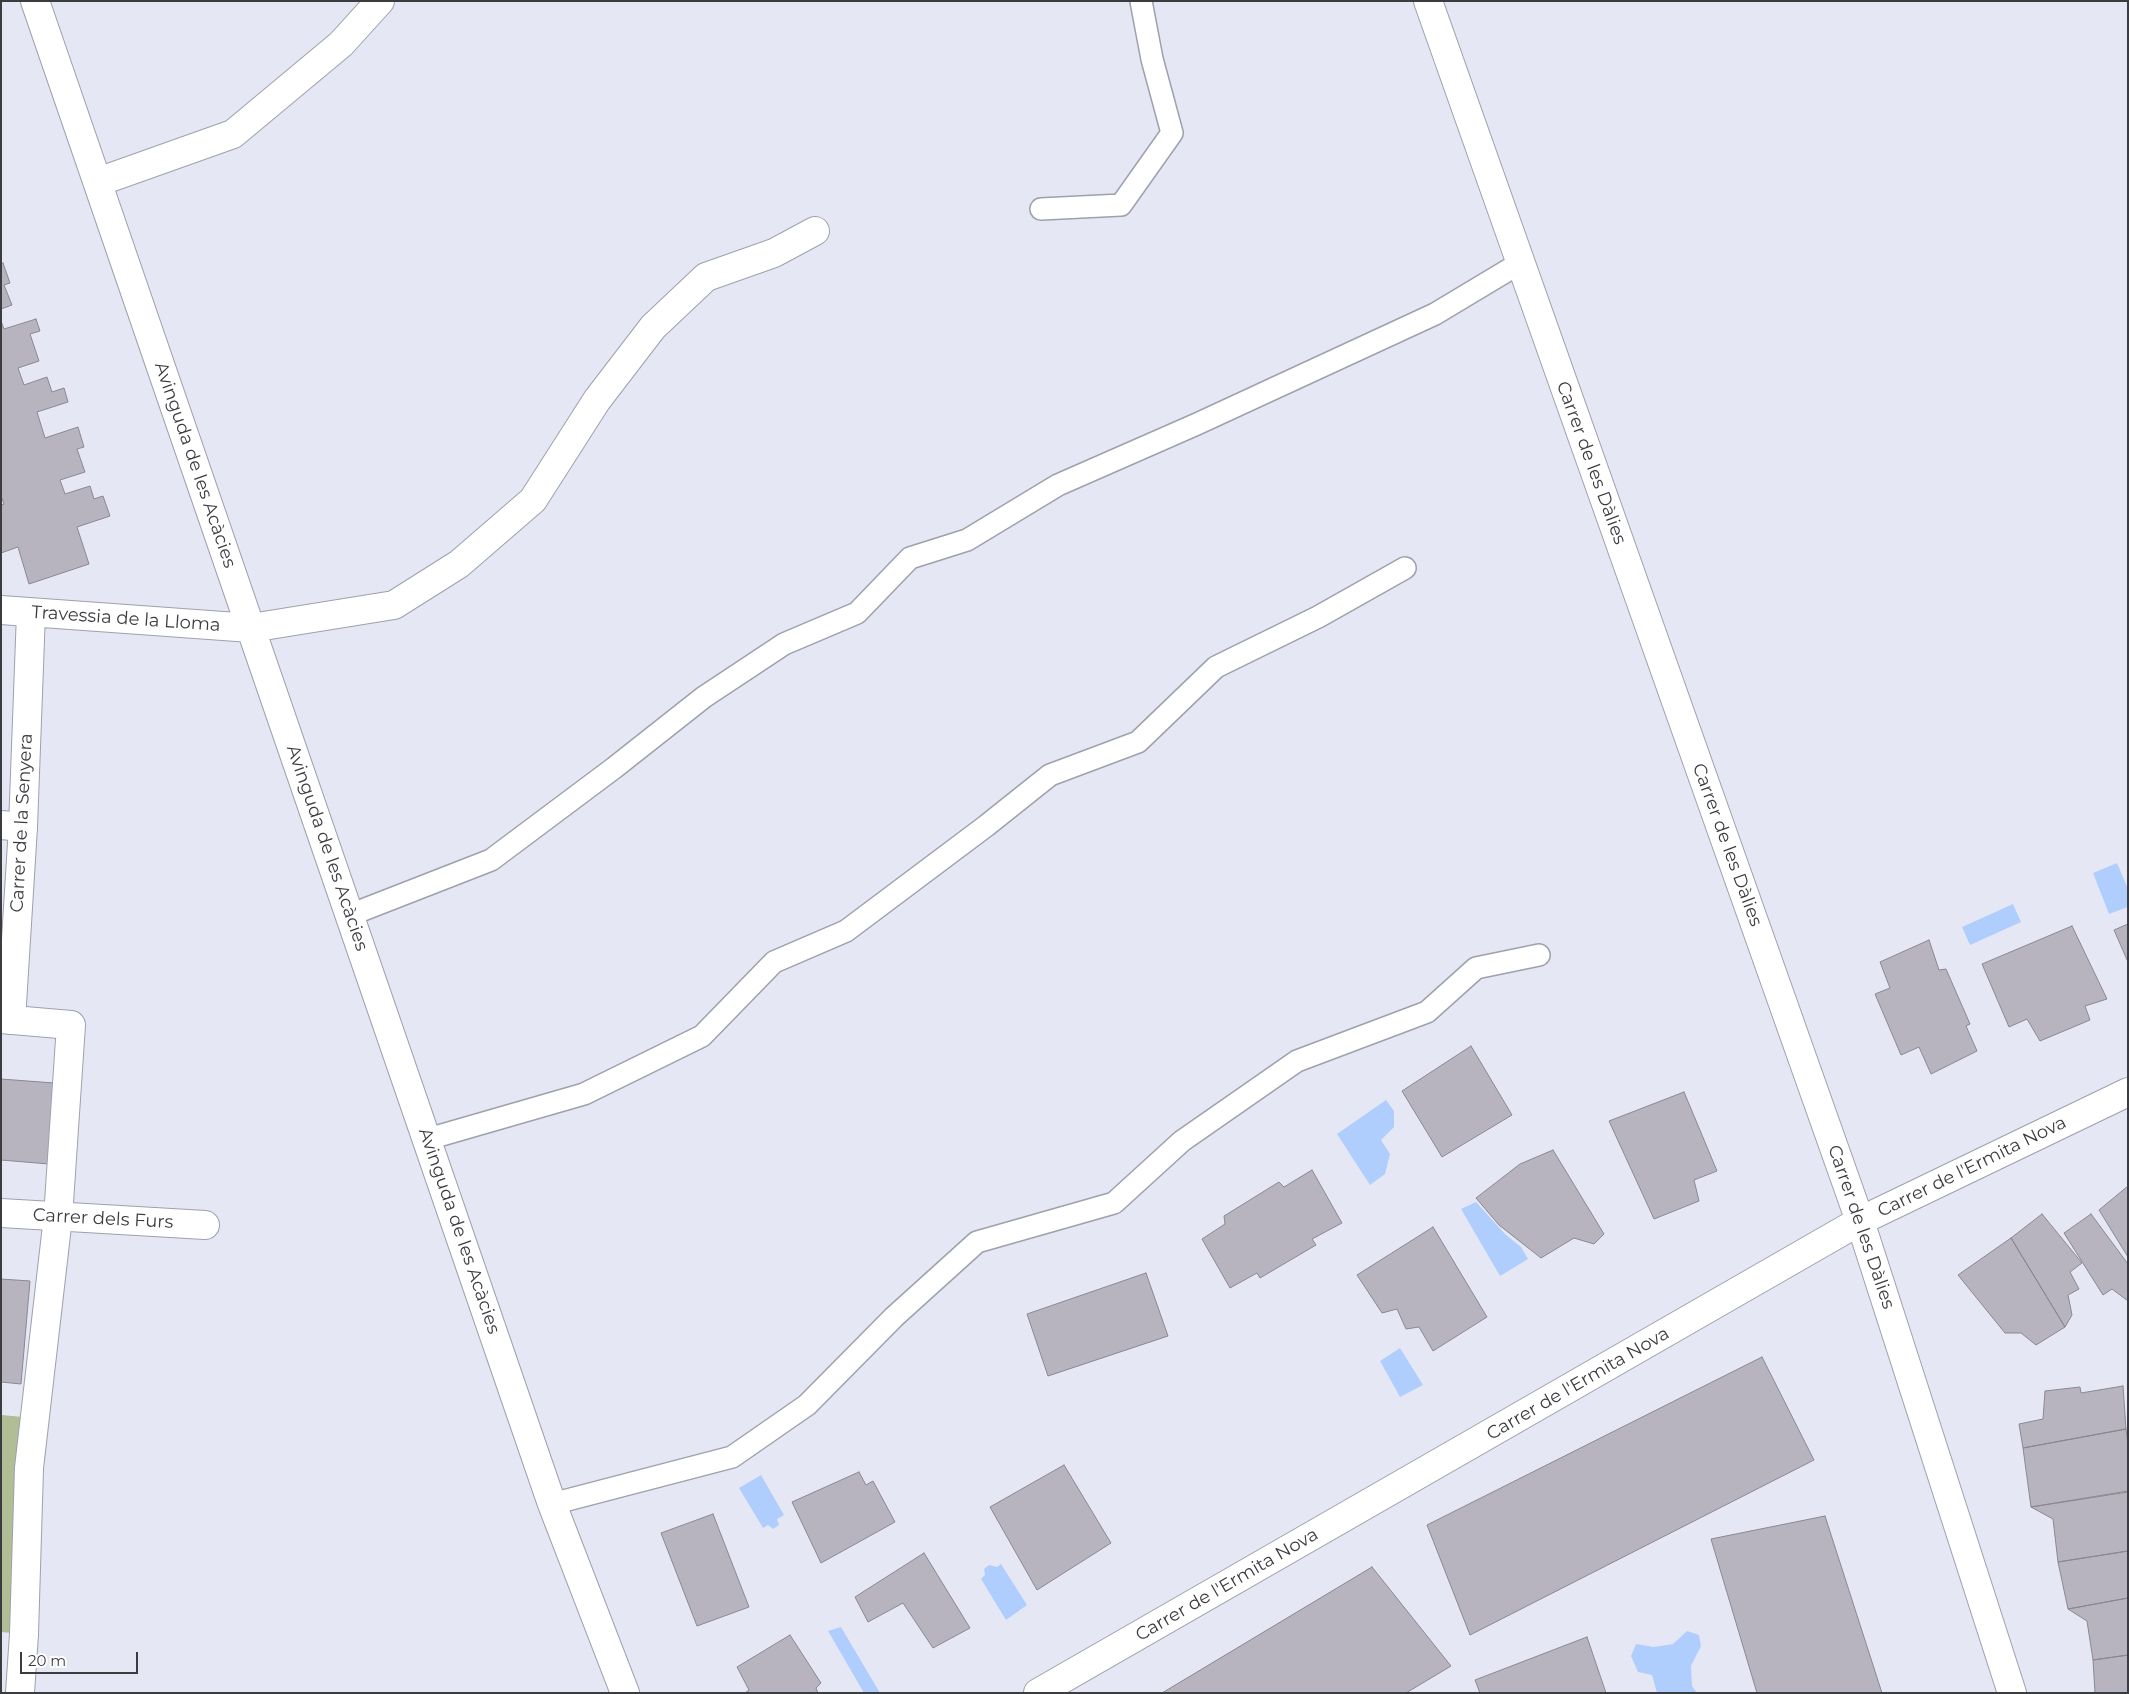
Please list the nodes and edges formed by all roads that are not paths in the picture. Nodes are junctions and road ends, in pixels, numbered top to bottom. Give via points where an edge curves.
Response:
1 (35, 1) edge
2 (380, 1) edge
3 (1141, 1) edge
4 (1428, 1) edge
5 (98, 182) junction
6 (1041, 209) dead end
7 (815, 231) dead end
8 (1520, 263) junction
9 (1405, 568) dead end
10 (1, 610) edge
11 (31, 613) junction
12 (251, 628) junction
13 (12, 826) edge
14 (350, 916) junction
15 (1539, 955) dead end
16 (6, 1020) edge
17 (2128, 1092) edge
18 (428, 1139) junction
19 (1, 1213) edge
20 (58, 1217) junction
21 (1860, 1221) junction
22 (205, 1225) dead end
23 (552, 1504) junction
24 (20, 1693) edge
25 (625, 1693) edge
26 (1038, 1693) edge
27 (2012, 1693) edge

1 - 5 street, Avinguda de les Acàcies
2 - 5 street via 341,44 233,134
3 - 6 lane via 1152,59 1172,133 1122,205
4 - 8 street, Carrer de les Dàlies
5 - 12 street, Avinguda de les Acàcies
7 - 12 street, Travessia de la Lloma via 774,252 706,277 653,327 597,400 533,500 460,564 394,605
8 - 14 lane via 1435,314 1058,485 967,540 910,558 857,613 784,644 704,697 490,860
8 - 21 street, Carrer de les Dàlies
9 - 18 lane via 1318,617 1216,667 1138,742 1050,775 846,931 774,962 702,1036 584,1094
10 - 11 street, Travessia de la Lloma
11 - 12 street, Travessia de la Lloma
11 - 13 street, Carrer de la Senyera
12 - 14 street, Avinguda de les Acàcies
13 - 16 street, Carrer de la Senyera
14 - 18 street, Avinguda de les Acàcies
15 - 23 lane via 1476,968 1427,1012 1297,1061 1182,1141 1114,1203 977,1242 894,1317 807,1405 732,1457
16 - 20 street, Carrer de la Senyera via 71,1026
17 - 21 street, Carrer de l'Ermita Nova
18 - 23 street, Avinguda de les Acàcies
19 - 20 street, Carrer dels Furs
20 - 22 street, Carrer dels Furs
20 - 24 street via 29,1468
21 - 26 street, Carrer de l'Ermita Nova
21 - 27 street, Carrer de les Dàlies
23 - 25 street, Avinguda de les Acàcies

